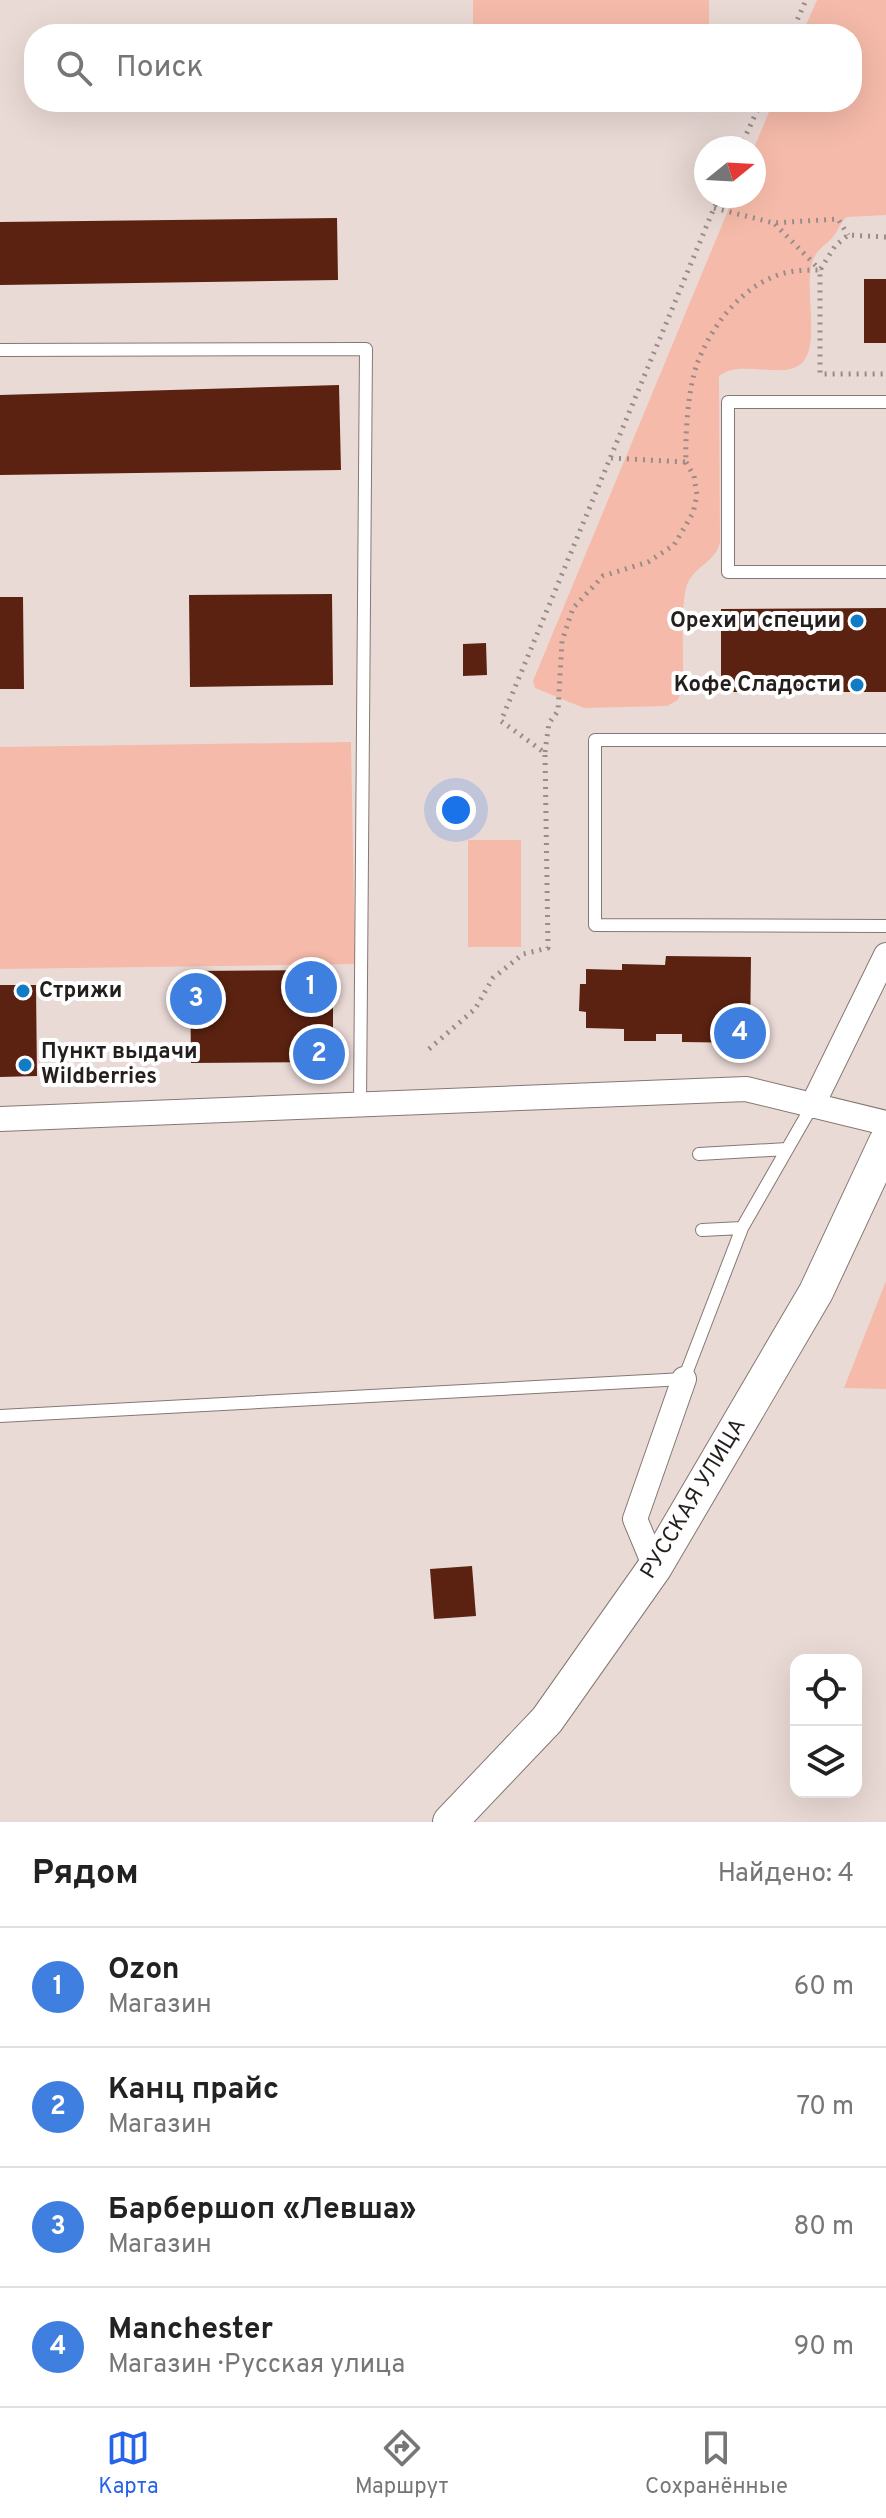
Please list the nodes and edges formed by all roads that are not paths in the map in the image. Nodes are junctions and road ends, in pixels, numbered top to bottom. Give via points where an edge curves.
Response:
1 (0, 350) edge
2 (886, 402) edge
3 (886, 572) edge
4 (886, 740) edge
5 (886, 926) edge
6 (886, 955) edge
7 (360, 1105) junction
8 (812, 1106) junction
9 (0, 1119) edge
10 (886, 1123) edge
11 (886, 1142) edge
12 (787, 1149) junction
13 (699, 1154) dead end
14 (742, 1228) junction
15 (702, 1230) dead end
16 (684, 1379) junction
17 (0, 1416) edge
18 (655, 1567) junction
19 (450, 1822) edge

1 - 7 lane via 366,349
2 - 3 lane via 728,402 728,572
4 - 5 lane via 595,740 595,925
6 - 8 street
7 - 8 street via 746,1089
7 - 9 street
8 - 10 street
8 - 12 lane
11 - 18 street, РУССКАЯ УЛИЦА via 816,1292
12 - 13 lane
12 - 14 lane
14 - 15 lane
14 - 16 lane
16 - 17 lane
16 - 18 street via 635,1519
18 - 19 street, РУССКАЯ УЛИЦА via 547,1720

